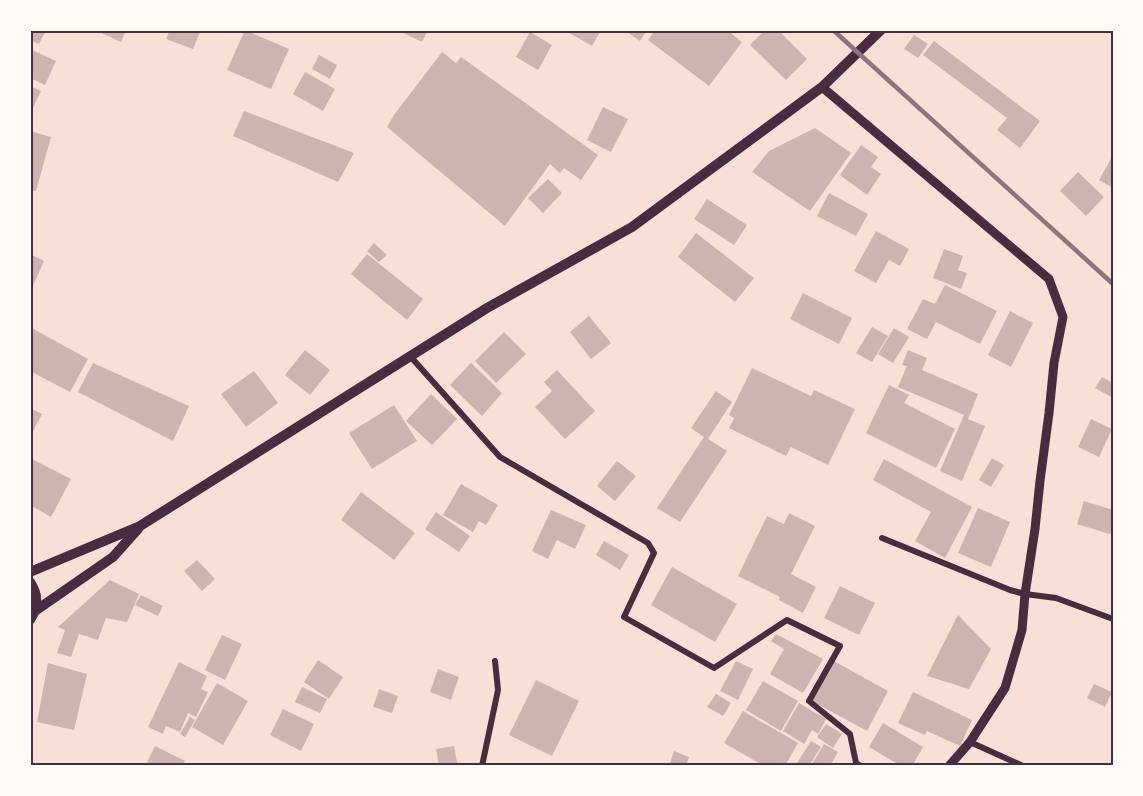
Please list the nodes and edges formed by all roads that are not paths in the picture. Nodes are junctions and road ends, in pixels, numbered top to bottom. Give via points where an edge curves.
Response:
1 (881, 30) edge
2 (822, 87) junction
3 (410, 356) junction
4 (140, 526) junction
5 (882, 538) dead end
6 (30, 572) edge
7 (30, 582) edge
8 (1025, 594) junction
9 (33, 616) edge
10 (1113, 619) edge
11 (495, 661) dead end
12 (970, 742) junction
13 (1018, 765) edge
14 (482, 766) edge
15 (861, 766) edge
16 (949, 766) edge

1 - 2 main road
2 - 3 main road via 632,227
2 - 8 street via 1049,279 1063,317
3 - 4 main road
3 - 15 street via 500,457 648,543 654,553 624,617 714,668 787,620 840,646 809,701 850,734 856,763
4 - 6 main road
4 - 9 main road via 113,557
5 - 8 street
7 - 9 main road via 37,603
8 - 10 street via 1056,598
8 - 12 street via 1022,630 1005,688
11 - 14 street via 498,690
12 - 13 street
12 - 16 street

